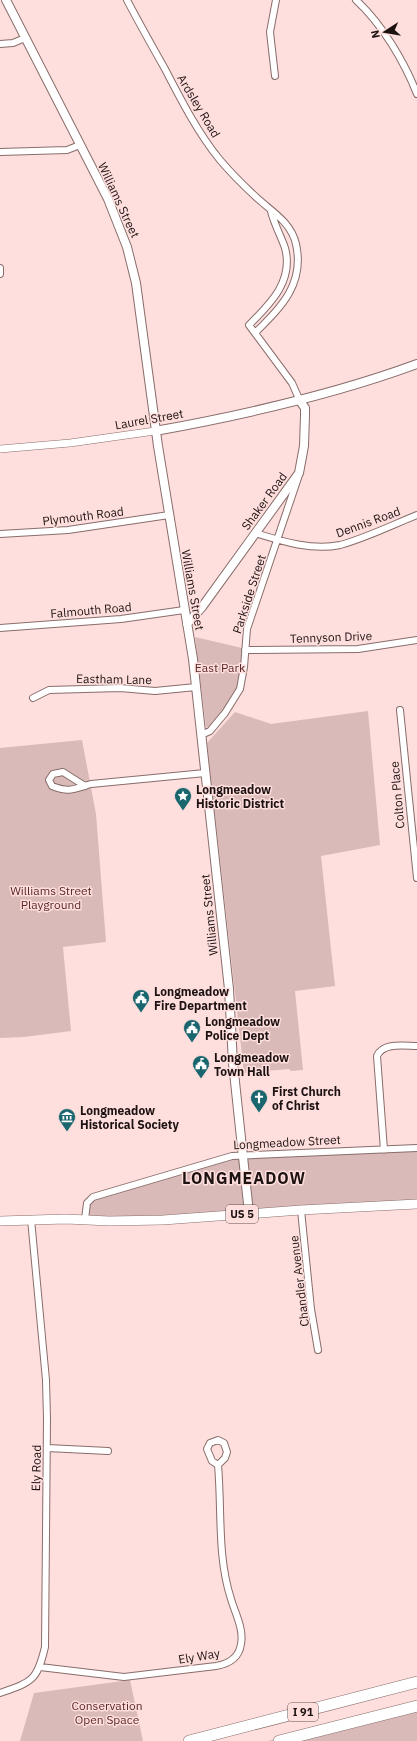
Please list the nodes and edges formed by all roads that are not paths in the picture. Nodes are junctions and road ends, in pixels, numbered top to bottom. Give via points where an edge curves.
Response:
1 (6, 0) edge
2 (127, 0) edge
3 (276, 0) edge
4 (356, 0) edge
5 (25, 38) junction
6 (0, 44) edge
7 (275, 76) dead end
8 (417, 94) edge
9 (80, 145) junction
10 (0, 152) edge
11 (271, 211) junction
12 (0, 268) edge
13 (0, 274) edge
14 (255, 333) junction
15 (417, 364) edge
16 (300, 401) junction
17 (156, 431) junction
18 (0, 449) edge
19 (299, 473) junction
20 (169, 515) junction
21 (417, 515) edge
22 (255, 533) junction
23 (0, 534) edge
24 (277, 540) junction
25 (184, 610) junction
26 (187, 624) junction
27 (0, 628) edge
28 (417, 640) edge
29 (245, 650) junction
30 (196, 687) junction
31 (33, 698) dead end
32 (400, 710) dead end
33 (201, 735) junction
34 (205, 773) junction
35 (85, 786) junction
36 (417, 878) edge
37 (417, 1046) edge
38 (417, 1148) edge
39 (384, 1150) junction
40 (243, 1155) junction
41 (417, 1204) edge
42 (301, 1210) junction
43 (249, 1213) junction
44 (31, 1219) junction
45 (85, 1219) junction
46 (0, 1221) edge
47 (318, 1350) dead end
48 (47, 1448) junction
49 (108, 1451) dead end
50 (218, 1465) dead end
51 (40, 1667) junction
52 (417, 1682) edge
53 (0, 1693) edge
54 (417, 1706) edge
55 (189, 1741) edge
56 (280, 1741) edge

1 - 5 main road, Williams Street
2 - 11 street, Ardsley Road via 182,101 211,147 234,175
3 - 7 street via 270,32
4 - 8 street via 384,34
5 - 6 street via 13,43
5 - 9 main road, Williams Street
9 - 10 street via 67,150
9 - 17 main road, Williams Street via 116,216 131,258
11 - 14 street, Ardsley Road via 285,249 286,273 273,299 249,325
11 - 14 street, Ardsley Road via 283,219 294,238 297,270 293,287 286,300
12 - 13 street
14 - 16 street via 292,383
15 - 16 main road
16 - 17 main road, Laurel Street
16 - 19 main road, Shaker Road via 305,408 305,415 304,446
17 - 18 street, Laurel Street
17 - 20 main road, Williams Street
19 - 22 main road, Shaker Road
19 - 24 street, Parkside Street
20 - 23 street, Plymouth Road via 68,530
20 - 25 main road, Williams Street
21 - 24 street, Dennis Road via 340,544 315,546
22 - 24 street, Dennis Road
22 - 26 main road, Shaker Road
24 - 29 street, Parkside Street via 245,634
25 - 26 main road, Williams Street
25 - 27 street, Falmouth Road via 121,619
26 - 30 main road, Williams Street
28 - 29 street, Tennyson Drive via 346,650
29 - 33 street, Parkside Street via 243,676 238,693 210,731
30 - 31 street, Eastham Lane via 155,691 120,688 50,690
30 - 33 main road, Williams Street
32 - 36 street, Colton Place
33 - 34 main road, Williams Street
34 - 35 street
34 - 40 main road, Williams Street via 229,989 233,1063
35 - 35 street via 70,791 52,786 49,780 53,774 63,772
37 - 39 street via 392,1046 379,1052 377,1062
38 - 39 street, Longmeadow Street
39 - 40 street, Longmeadow Street
40 - 43 main road, Williams Street
40 - 45 street, Longmeadow Street via 219,1159 92,1197 87,1203
41 - 42 main road, US 5
42 - 43 main road, US 5
42 - 47 street, Chandler Avenue via 311,1309
43 - 45 main road, US 5 via 163,1220
44 - 45 main road, US 5
44 - 46 main road, US 5
44 - 48 street, Ely Road via 46,1380
48 - 49 street
48 - 51 street, Ely Road via 44,1648
50 - 51 street, Ely Way via 225,1577 242,1636 241,1647 235,1657 220,1665 129,1677
51 - 53 street, Ely Road via 28,1682
52 - 55 highway, I 91
54 - 56 highway, I 91

